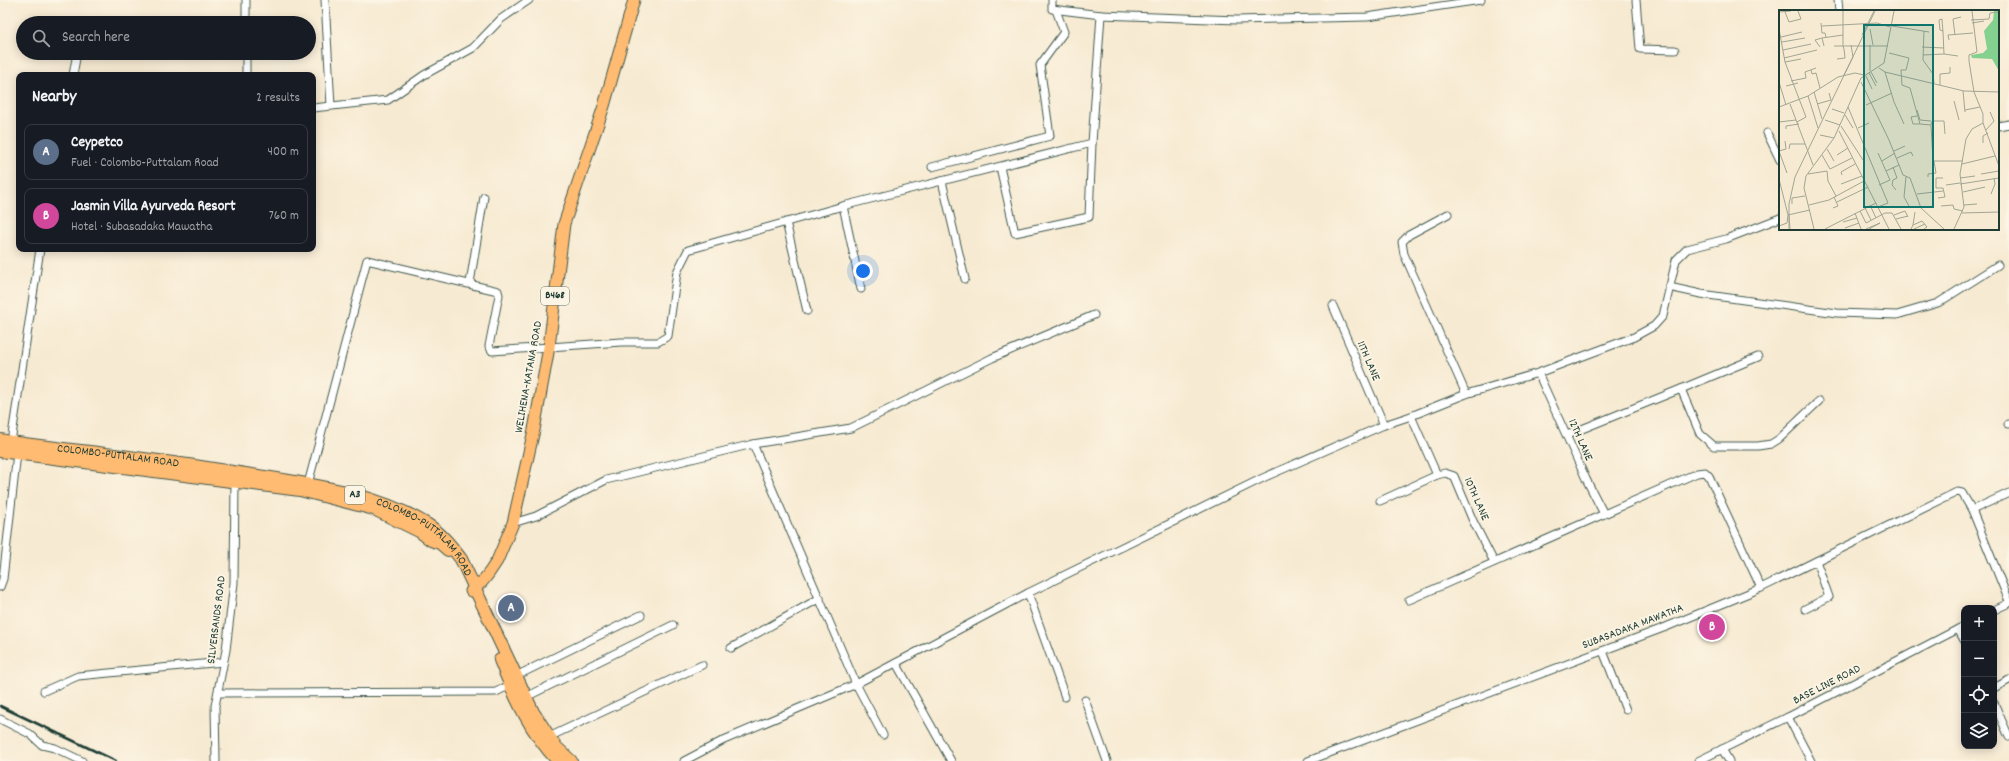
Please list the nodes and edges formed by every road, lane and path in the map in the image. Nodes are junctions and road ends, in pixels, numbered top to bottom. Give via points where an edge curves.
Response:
1 (246, 0) edge
2 (325, 0) edge
3 (530, 0) edge
4 (634, 0) edge
5 (1052, 0) edge
6 (1481, 0) edge
7 (1636, 0) edge
8 (1838, 0) edge
9 (1056, 10) junction
10 (1839, 10) edge
11 (1101, 15) junction
12 (246, 16) edge
13 (1675, 50) dead end
14 (76, 60) edge
15 (246, 60) edge
16 (74, 72) edge
17 (246, 72) edge
18 (331, 106) junction
19 (316, 108) edge
20 (2009, 124) edge
21 (1999, 126) edge
22 (1767, 133) dead end
23 (1092, 143) junction
24 (1779, 158) edge
25 (932, 167) dead end
26 (1000, 167) junction
27 (942, 181) junction
28 (484, 197) dead end
29 (843, 206) junction
30 (1448, 214) dead end
31 (1779, 218) edge
32 (786, 222) junction
33 (39, 252) edge
34 (1998, 265) dead end
35 (965, 279) dead end
36 (470, 283) junction
37 (1669, 287) junction
38 (860, 289) dead end
39 (1333, 306) dead end
40 (807, 311) dead end
41 (1094, 315) dead end
42 (549, 347) junction
43 (1758, 357) dead end
44 (1538, 373) junction
45 (1681, 389) junction
46 (1466, 394) junction
47 (1819, 401) dead end
48 (1411, 416) junction
49 (1384, 425) junction
50 (1567, 435) junction
51 (5, 441) edge
52 (753, 444) junction
53 (0, 451) edge
54 (17, 453) junction
55 (1437, 475) junction
56 (235, 481) junction
57 (308, 484) junction
58 (2009, 493) edge
59 (1380, 502) dead end
60 (1972, 510) junction
61 (1604, 514) junction
62 (513, 522) junction
63 (4, 542) edge
64 (1816, 561) junction
65 (1494, 562) junction
66 (0, 587) edge
67 (1761, 588) junction
68 (473, 589) junction
69 (1028, 593) junction
70 (820, 598) junction
71 (1409, 600) dead end
72 (2009, 602) edge
73 (1997, 608) edge
74 (1805, 609) dead end
75 (641, 615) dead end
76 (672, 625) dead end
77 (1961, 627) edge
78 (731, 648) dead end
79 (1603, 651) junction
80 (223, 662) junction
81 (896, 663) junction
82 (702, 665) dead end
83 (2009, 680) edge
84 (513, 681) junction
85 (856, 684) junction
86 (1997, 686) edge
87 (44, 691) dead end
88 (218, 693) junction
89 (526, 697) junction
90 (1065, 697) dead end
91 (1085, 700) dead end
92 (1626, 710) dead end
93 (1997, 710) edge
94 (1788, 717) junction
95 (0, 719) edge
96 (883, 735) dead end
97 (2009, 737) edge
98 (1722, 749) junction
99 (551, 751) edge
100 (82, 761) edge
101 (216, 761) edge
102 (571, 761) edge
103 (684, 761) edge
104 (951, 761) edge
105 (1107, 761) edge
106 (1308, 761) edge
107 (1698, 761) edge
108 (1728, 761) edge
109 (1811, 761) edge

1 - 12 street
2 - 18 street
3 - 18 street via 501,19 473,48 424,75 388,100
4 - 42 main road, WELIHENA-KATANA ROAD / B468 via 604,106 564,224
5 - 9 street via 1052,10
6 - 11 street via 1367,17 1237,20
7 - 13 street via 1640,49
8 - 10 street
9 - 11 street
9 - 25 street via 1064,32 1040,65 1050,136
11 - 23 street
14 - 16 street
15 - 17 street
18 - 19 street
20 - 21 street
22 - 24 street
23 - 26 street
23 - 26 street via 1089,217 1015,233
26 - 27 street
27 - 29 street
27 - 35 street
28 - 36 street
29 - 32 street
29 - 38 street
30 - 46 street via 1409,235 1402,242 1404,254
31 - 37 street via 1726,239 1687,249 1676,260
32 - 40 street
32 - 42 street via 688,250 677,272 668,336 658,342
33 - 51 street
34 - 37 street via 1938,303 1897,315 1837,313 1701,294
36 - 42 street via 498,291 489,346 492,351
36 - 57 street via 367,260
37 - 44 street via 1663,316 1654,326 1634,337
39 - 49 street, 11TH LANE
41 - 52 street via 992,358 851,428
42 - 62 main road, WELIHENA-KATANA ROAD / B468 via 534,430
43 - 45 street
44 - 46 street
44 - 50 street, 12TH LANE
45 - 47 street via 1700,434 1714,446 1771,444
45 - 50 street
46 - 48 street
48 - 49 street
48 - 55 street
49 - 69 street via 1265,477
50 - 61 street, 12TH LANE
51 - 57 highway, COLOMBO-PUTTALAM ROAD / A3 via 186,464
52 - 62 street via 606,480 536,516
52 - 70 street
53 - 54 highway, COLOMBO-PUTTALAM ROAD / A3
54 - 56 highway, COLOMBO-PUTTALAM ROAD / A3
54 - 63 street
55 - 59 street
55 - 65 street, 10TH LANE via 1445,473 1454,476
56 - 68 highway, COLOMBO-PUTTALAM ROAD / A3 via 300,490 374,509 440,543
56 - 80 street, SILVERSANDS ROAD via 234,583
57 - 68 highway, COLOMBO-PUTTALAM ROAD / A3 via 346,492 386,505 428,526 448,541 461,559
58 - 60 street
60 - 64 street, SUBASADAKA MAWATHA via 1962,493 1957,492
60 - 72 street
61 - 65 street
61 - 67 street via 1704,472 1709,476
62 - 68 main road, WELIHENA-KATANA ROAD / B468 via 490,573
63 - 66 street via 3,579
64 - 67 street, SUBASADAKA MAWATHA
64 - 74 street via 1829,597
65 - 71 street
67 - 79 street, SUBASADAKA MAWATHA
68 - 84 highway, COLOMBO-PUTTALAM ROAD / A3
69 - 81 street
69 - 90 street
70 - 78 street
70 - 85 street
72 - 73 street
75 - 84 street
76 - 89 street
77 - 94 street, BASE LINE ROAD
79 - 92 street
79 - 106 street, SUBASADAKA MAWATHA
80 - 87 street via 78,676
80 - 88 street, SILVERSANDS ROAD
81 - 85 street
81 - 104 street
82 - 99 street
83 - 86 street
84 - 88 street via 496,692
84 - 89 highway, COLOMBO-PUTTALAM ROAD / A3
84 - 99 highway, COLOMBO-PUTTALAM ROAD / A3 via 531,726
85 - 96 street
85 - 103 street via 724,740
88 - 101 street, SILVERSANDS ROAD via 214,706
89 - 99 highway, COLOMBO-PUTTALAM ROAD / A3
91 - 105 street
93 - 97 street
94 - 98 street, BASE LINE ROAD
94 - 109 street
95 - 100 street via 30,734 42,745 55,748
98 - 107 street, BASE LINE ROAD
98 - 108 street
99 - 102 highway, COLOMBO-PUTTALAM ROAD / A3

